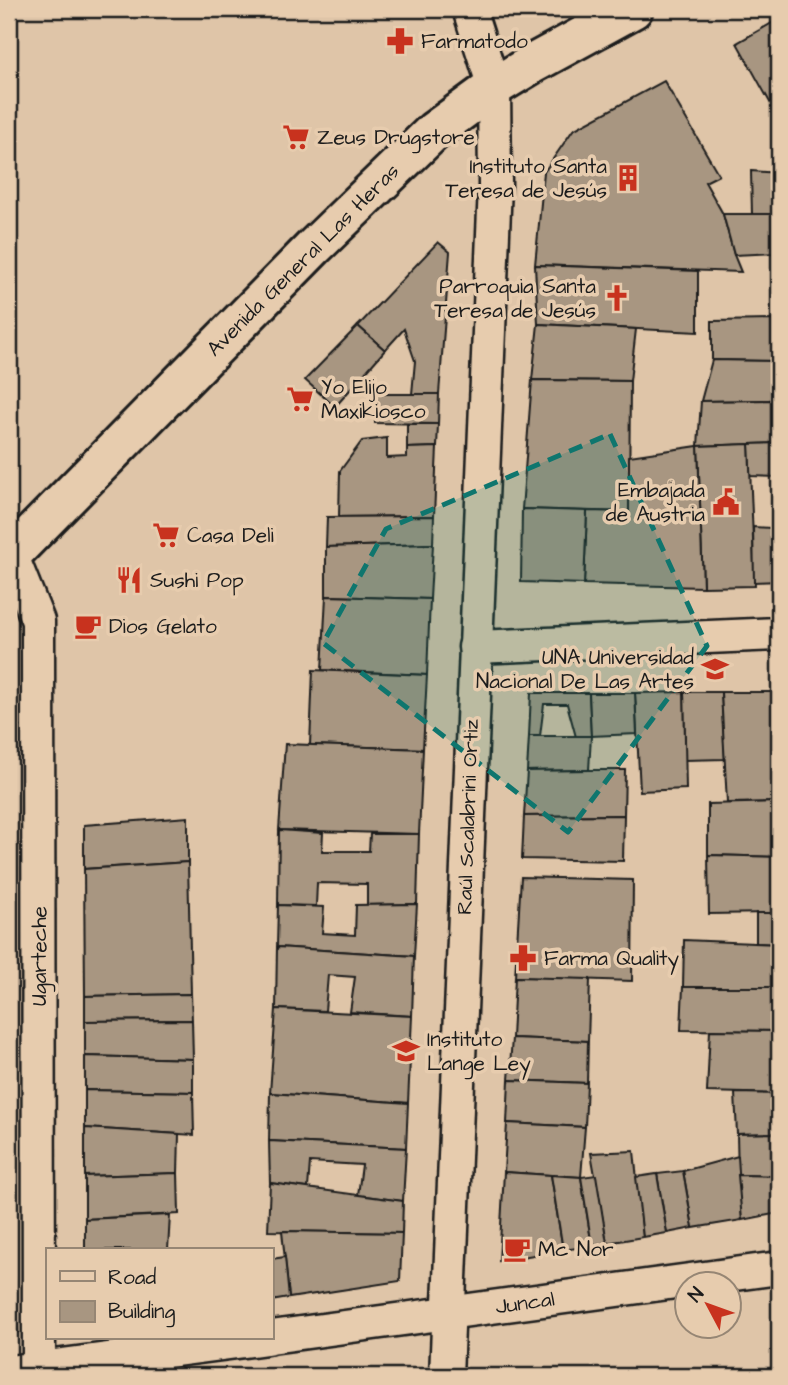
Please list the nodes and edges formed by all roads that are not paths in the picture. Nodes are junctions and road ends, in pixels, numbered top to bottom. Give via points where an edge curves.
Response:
1 (469, 9) edge
2 (634, 9) edge
3 (494, 88) junction
4 (10, 554) edge
5 (779, 634) edge
6 (475, 647) junction
7 (779, 1268) edge
8 (448, 1314) junction
9 (273, 1336) edge
10 (247, 1340) edge
11 (24, 1370) edge
12 (446, 1376) edge

1 - 3 street, Raúl Scalabrini Ortiz
2 - 3 main road, Avenida General Las Heras
3 - 4 main road, Avenida General Las Heras via 434,131
3 - 6 street, Raúl Scalabrini Ortiz via 495,185
4 - 11 street, Ugarteche via 38,621
5 - 6 street
6 - 8 street, Raúl Scalabrini Ortiz
7 - 8 street, Juncal
8 - 9 street, Juncal
8 - 12 street, Raúl Scalabrini Ortiz
10 - 11 street, Juncal

